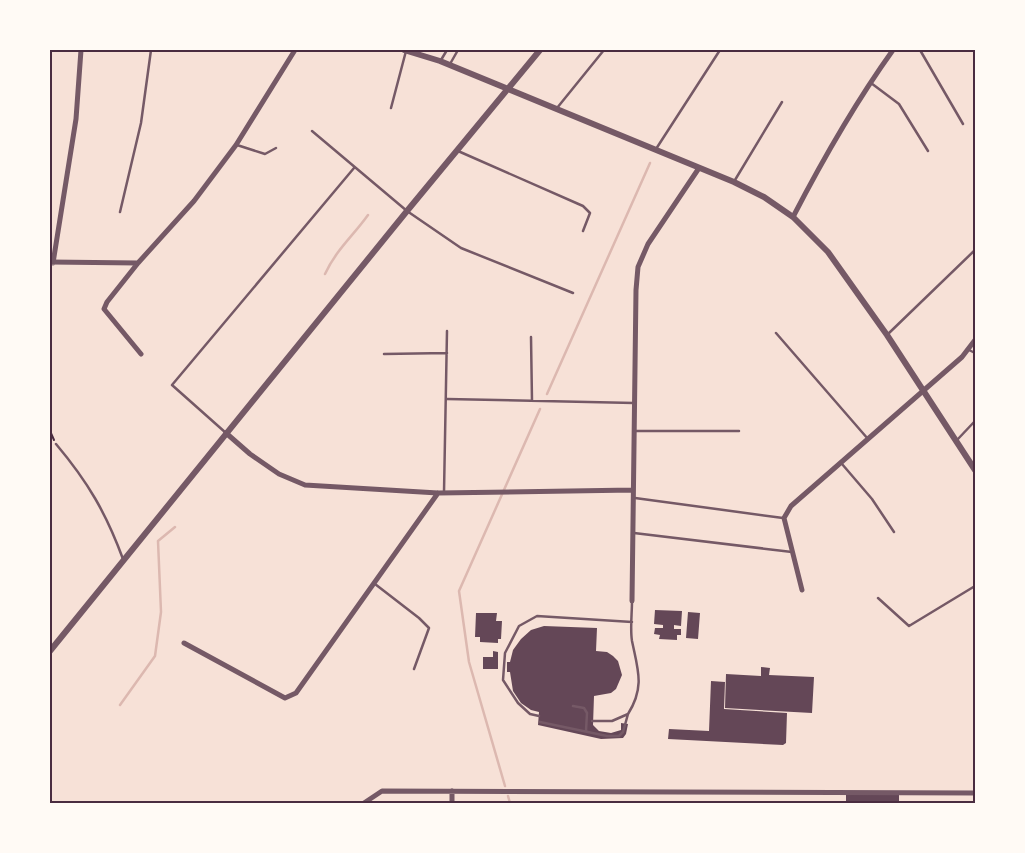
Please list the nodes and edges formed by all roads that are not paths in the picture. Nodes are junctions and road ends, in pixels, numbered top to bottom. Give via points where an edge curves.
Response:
1 (81, 50) edge
2 (150, 50) edge
3 (295, 50) edge
4 (406, 50) edge
5 (447, 50) edge
6 (458, 50) edge
7 (540, 50) edge
8 (604, 50) edge
9 (720, 50) edge
10 (893, 50) edge
11 (920, 50) edge
12 (440, 61) junction
13 (449, 65) junction
14 (870, 82) junction
15 (508, 90) junction
16 (782, 102) dead end
17 (391, 108) dead end
18 (556, 109) junction
19 (963, 124) dead end
20 (312, 131) dead end
21 (236, 145) junction
22 (276, 148) dead end
23 (655, 150) junction
24 (457, 151) junction
25 (928, 151) dead end
26 (354, 168) junction
27 (700, 168) junction
28 (734, 182) junction
29 (407, 211) junction
30 (120, 212) dead end
31 (793, 217) junction
32 (583, 231) dead end
33 (975, 250) edge
34 (52, 262) edge
35 (138, 263) junction
36 (573, 292) dead end
37 (447, 331) dead end
38 (776, 333) dead end
39 (887, 335) junction
40 (531, 337) dead end
41 (975, 340) edge
42 (967, 350) junction
43 (447, 353) junction
44 (975, 353) edge
45 (141, 354) dead end
46 (384, 354) dead end
47 (922, 390) junction
48 (447, 399) junction
49 (532, 401) junction
50 (634, 403) junction
51 (975, 421) edge
52 (634, 431) junction
53 (739, 431) dead end
54 (226, 433) junction
55 (868, 439) junction
56 (956, 441) junction
57 (56, 444) road end
58 (841, 462) junction
59 (975, 470) edge
60 (633, 490) junction
61 (441, 493) junction
62 (633, 497) junction
63 (784, 518) junction
64 (894, 532) dead end
65 (633, 533) junction
66 (794, 553) junction
67 (124, 561) junction
68 (374, 583) junction
69 (975, 586) edge
70 (802, 590) dead end
71 (878, 598) dead end
72 (632, 601) joint
73 (632, 622) junction
74 (184, 643) dead end
75 (50, 652) edge
76 (414, 669) dead end
77 (573, 706) dead end
78 (628, 714) junction
79 (539, 716) dead end
80 (592, 720) dead end
81 (540, 722) dead end
82 (586, 731) junction
83 (452, 791) junction
84 (975, 793) edge
85 (364, 803) edge
86 (452, 803) edge

1 - 34 street via 76,119
2 - 30 lane via 141,123
3 - 21 street
4 - 12 street
4 - 17 lane
5 - 12 lane
6 - 13 lane
7 - 15 street
8 - 18 lane
9 - 23 lane
10 - 14 street
11 - 19 lane
12 - 13 street
13 - 15 street
14 - 25 lane via 899,104
14 - 31 street via 830,147
15 - 18 street
15 - 24 street
16 - 28 lane
18 - 23 street
20 - 26 lane
21 - 22 lane via 265,154
21 - 35 street via 194,201
23 - 27 street
24 - 29 street
24 - 32 lane via 583,206 590,213
26 - 29 lane
26 - 54 lane via 172,386
27 - 28 street
27 - 50 street via 648,244 638,267
28 - 31 street
29 - 36 lane via 461,248
29 - 54 street
31 - 39 street via 828,252
33 - 39 lane
34 - 35 street
35 - 45 street via 104,309
37 - 43 lane
38 - 55 lane
39 - 47 street
40 - 49 lane
41 - 42 street
42 - 44 lane
42 - 47 street
43 - 46 lane
43 - 48 lane
47 - 55 street
47 - 56 street
48 - 49 lane
48 - 61 lane
49 - 50 lane
50 - 52 street
51 - 56 lane
52 - 53 lane
52 - 60 street
54 - 61 street via 278,474 305,485
54 - 67 street
55 - 58 street
56 - 59 street
57 - 67 lane via 100,505
58 - 63 street via 791,506
58 - 64 lane
60 - 61 street
60 - 62 street
61 - 68 street
62 - 63 lane
62 - 65 street
63 - 66 street
65 - 66 lane
65 - 72 street
66 - 70 street
67 - 75 street
68 - 74 street via 296,693 285,698
68 - 76 lane via 428,628
69 - 71 lane via 909,626
72 - 73 lane
73 - 78 lane via 632,640 640,675 638,693
73 - 79 lane via 537,616 518,626 505,653 503,680 518,704 530,714
77 - 82 lane via 584,708 587,713
78 - 80 lane via 612,721
78 - 82 lane via 619,736
81 - 82 lane
83 - 84 street
83 - 85 street via 382,791
83 - 86 street

